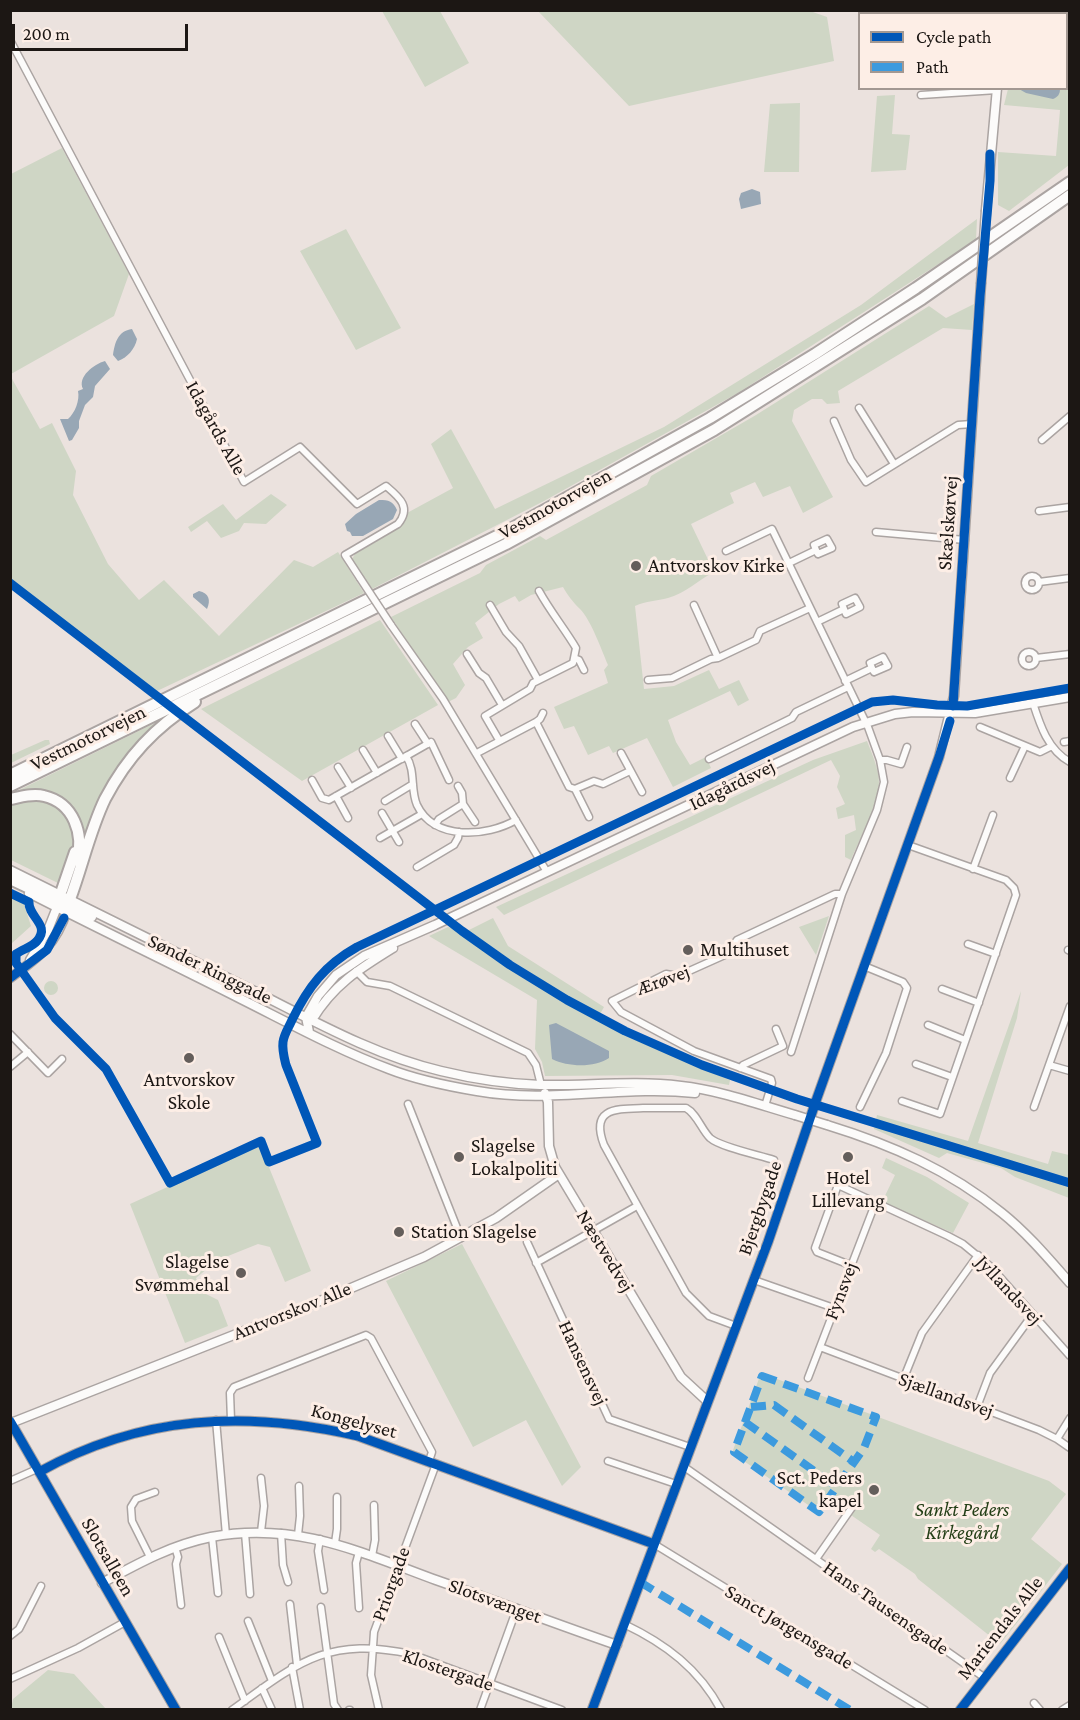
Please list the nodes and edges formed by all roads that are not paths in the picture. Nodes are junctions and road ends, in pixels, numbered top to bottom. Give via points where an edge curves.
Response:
1 (10, 40) edge
2 (984, 90) edge
3 (997, 90) edge
4 (921, 95) dead end
5 (1070, 176) edge
6 (1070, 182) edge
7 (1070, 195) edge
8 (1029, 211) junction
9 (859, 408) dead end
10 (1070, 416) edge
11 (834, 421) dead end
12 (972, 424) junction
13 (1042, 440) dead end
14 (894, 464) junction
15 (1070, 507) edge
16 (1039, 511) dead end
17 (876, 532) dead end
18 (965, 540) junction
19 (816, 550) dead end
20 (726, 551) dead end
21 (789, 563) junction
22 (1070, 578) edge
23 (1039, 582) dead end
24 (539, 591) dead end
25 (490, 605) dead end
26 (694, 605) dead end
27 (810, 608) junction
28 (844, 609) dead end
29 (817, 622) junction
30 (467, 654) dead end
31 (1070, 654) edge
32 (574, 658) junction
33 (718, 658) junction
34 (1036, 658) dead end
35 (252, 668) junction
36 (872, 668) dead end
37 (584, 670) dead end
38 (538, 680) junction
39 (648, 680) dead end
40 (846, 684) junction
41 (1070, 697) edge
42 (1033, 703) junction
43 (502, 705) junction
44 (543, 713) dead end
45 (951, 714) junction
46 (536, 722) junction
47 (865, 722) junction
48 (415, 724) dead end
49 (980, 727) dead end
50 (388, 736) dead end
51 (500, 740) junction
52 (428, 744) junction
53 (1025, 746) junction
54 (1052, 746) junction
55 (907, 747) dead end
56 (363, 750) dead end
57 (477, 753) junction
58 (621, 753) dead end
59 (404, 758) junction
60 (709, 759) dead end
61 (880, 760) junction
62 (1070, 762) edge
63 (338, 767) dead end
64 (630, 771) junction
65 (377, 773) junction
66 (10, 775) edge
67 (1010, 778) dead end
68 (312, 780) dead end
69 (449, 780) dead end
70 (413, 783) junction
71 (10, 786) edge
72 (458, 786) dead end
73 (351, 788) junction
74 (575, 789) junction
75 (642, 792) dead end
76 (336, 796) junction
77 (10, 799) edge
78 (385, 801) dead end
79 (463, 804) junction
80 (382, 813) dead end
81 (422, 814) junction
82 (993, 815) dead end
83 (348, 818) dead end
84 (589, 818) dead end
85 (516, 820) junction
86 (475, 822) dead end
87 (435, 825) junction
88 (392, 831) junction
89 (459, 832) junction
90 (380, 838) dead end
91 (399, 842) dead end
92 (908, 844) junction
93 (417, 867) dead end
94 (973, 869) junction
95 (10, 870) edge
96 (547, 872) junction
97 (10, 879) edge
98 (10, 884) edge
99 (842, 894) junction
100 (63, 903) junction
101 (412, 936) junction
102 (968, 944) dead end
103 (996, 954) junction
104 (864, 966) junction
105 (22, 969) junction
106 (356, 971) junction
107 (10, 978) edge
108 (206, 981) junction
109 (942, 989) dead end
110 (979, 1003) junction
111 (1070, 1006) edge
112 (308, 1020) junction
113 (928, 1025) dead end
114 (776, 1029) dead end
115 (309, 1032) junction
116 (10, 1034) edge
117 (965, 1040) junction
118 (28, 1052) junction
119 (791, 1052) dead end
120 (62, 1059) dead end
121 (916, 1064) dead end
122 (1049, 1065) junction
123 (10, 1067) edge
124 (741, 1068) junction
125 (1070, 1071) edge
126 (952, 1077) junction
127 (541, 1085) junction
128 (546, 1097) junction
129 (731, 1097) junction
130 (902, 1101) dead end
131 (408, 1104) dead end
132 (765, 1106) junction
133 (860, 1107) dead end
134 (1034, 1107) dead end
135 (774, 1160) dead end
136 (559, 1174) junction
137 (874, 1203) junction
138 (637, 1206) junction
139 (593, 1232) junction
140 (461, 1238) junction
141 (527, 1242) dead end
142 (978, 1255) junction
143 (536, 1263) junction
144 (850, 1265) junction
145 (754, 1280) junction
146 (1070, 1283) edge
147 (834, 1308) junction
148 (1033, 1314) junction
149 (736, 1326) junction
150 (820, 1347) junction
151 (1070, 1356) edge
152 (808, 1378) dead end
153 (903, 1380) junction
154 (707, 1401) junction
155 (977, 1407) junction
156 (1070, 1418) edge
157 (216, 1420) junction
158 (231, 1420) junction
159 (12, 1427) edge
160 (1057, 1439) junction
161 (690, 1447) junction
162 (1070, 1448) edge
163 (608, 1461) dead end
164 (433, 1462) junction
165 (683, 1466) junction
166 (38, 1471) junction
167 (261, 1478) dead end
168 (10, 1481) edge
169 (676, 1484) junction
170 (299, 1486) dead end
171 (155, 1492) dead end
172 (337, 1497) dead end
173 (374, 1505) dead end
174 (853, 1506) dead end
175 (261, 1532) junction
176 (245, 1533) junction
177 (281, 1533) junction
178 (226, 1535) junction
179 (298, 1535) junction
180 (212, 1537) junction
181 (320, 1539) junction
182 (335, 1544) junction
183 (654, 1544) junction
184 (175, 1547) junction
185 (359, 1552) junction
186 (372, 1556) junction
187 (150, 1557) junction
188 (816, 1559) junction
189 (397, 1566) junction
190 (1070, 1569) edge
191 (288, 1582) dead end
192 (102, 1583) junction
193 (41, 1586) dead end
194 (324, 1590) dead end
195 (218, 1593) dead end
196 (250, 1594) dead end
197 (290, 1604) dead end
198 (181, 1605) dead end
199 (321, 1607) dead end
200 (359, 1608) dead end
201 (517, 1608) junction
202 (248, 1621) dead end
203 (124, 1622) junction
204 (624, 1624) junction
205 (10, 1636) edge
206 (219, 1637) dead end
207 (617, 1645) junction
208 (371, 1649) junction
209 (326, 1653) junction
210 (294, 1666) junction
211 (985, 1678) junction
212 (10, 1679) edge
213 (272, 1681) junction
214 (490, 1684) junction
215 (262, 1688) junction
216 (245, 1701) junction
217 (1034, 1703) dead end
218 (1070, 1705) edge
219 (176, 1710) edge
220 (232, 1710) edge
221 (272, 1710) edge
222 (300, 1710) edge
223 (338, 1710) edge
224 (379, 1710) edge
225 (480, 1710) edge
226 (562, 1710) edge
227 (592, 1710) edge
228 (721, 1710) edge
229 (925, 1710) edge
230 (960, 1710) edge
231 (1040, 1710) edge
232 (1062, 1710) edge

1 - 57 street, Idagårds Alle, bridge via 244,482 300,447 357,504 386,486 399,498 405,511 398,524 345,555
2 - 4 street
3 - 12 street, Skælskørvej, bridge via 986,175
5 - 8 highway
6 - 8 highway, Vestmotorvejen
7 - 35 highway, Vestmotorvejen via 922,299 714,430 506,544
8 - 66 highway, Vestmotorvejen via 815,354 710,418 505,532
9 - 14 street
10 - 13 street
11 - 14 street via 851,460 866,482
12 - 14 street via 958,425
12 - 18 street, Skælskørvej
15 - 16 street
17 - 18 street
18 - 45 street, Skælskørvej
19 - 21 street
20 - 21 street via 772,529
21 - 27 street
22 - 23 street
24 - 32 street via 576,648
25 - 38 street
26 - 33 street
27 - 29 street
27 - 33 street via 760,631 756,640
28 - 29 street
29 - 40 street
30 - 43 street
31 - 34 street
32 - 37 street
32 - 38 street via 573,663
33 - 39 street via 672,678
35 - 71 highway, Vestmotorvejen
35 - 100 highway via 168,720 139,747 105,801
36 - 40 street
38 - 43 street via 531,689
40 - 47 street
40 - 60 street via 795,712 792,718
41 - 42 street, Idagårdsvej
42 - 45 street, Idagårdsvej
42 - 54 street
43 - 51 street via 485,716
44 - 46 street
45 - 47 street, Idagårdsvej via 904,712
45 - 92 street, Bjergbygade
46 - 51 street
46 - 74 street via 569,787
47 - 61 street
47 - 96 street, Idagårdsvej
48 - 52 street
49 - 53 street
50 - 59 street
51 - 57 street
52 - 59 street
52 - 69 street via 431,742
53 - 54 street via 1040,752
53 - 67 street
54 - 62 street
55 - 61 street via 901,764
56 - 65 street
57 - 85 street, Idagårds Alle
58 - 64 street
59 - 65 street
59 - 70 street via 410,763
61 - 99 street via 884,790
63 - 73 street
64 - 74 street via 603,784 594,781
64 - 75 street
65 - 73 street
68 - 76 street via 325,800
70 - 78 street
70 - 81 street
72 - 79 street
73 - 76 street
74 - 84 street
76 - 83 street
77 - 100 highway via 42,795 66,807 73,816 80,848
79 - 86 street
79 - 87 street
80 - 88 street
81 - 87 street
81 - 88 street
82 - 94 street
85 - 89 street via 495,830
85 - 96 street, Idagårds Alle
87 - 89 street
88 - 90 street
88 - 91 street
89 - 93 street via 454,845
92 - 94 street
92 - 104 street, Bjergbygade
94 - 103 street via 1006,880 1015,891 1016,899
95 - 100 street, Sønder Ringgade
96 - 101 street, Idagårdsvej
97 - 100 highway
98 - 100 street, Sønder Ringgade
99 - 119 street
99 - 124 street, Ærøvej via 739,939 719,958 678,976 666,974 612,1001 621,1012 694,1051
100 - 105 street
100 - 105 street via 47,950
100 - 108 street, Sønder Ringgade
100 - 112 street, Sønder Ringgade via 159,944
101 - 106 street, Idagårdsvej
101 - 112 street, Idagårdsvej via 349,964 326,986
102 - 103 street
103 - 110 street
104 - 133 street via 903,982 907,988 886,1053
104 - 145 street, Bjergbygade
105 - 107 street
106 - 112 street, Idagårdsvej
106 - 127 street via 368,982 390,986 528,1053
108 - 112 street
108 - 115 street, Sønder Ringgade
109 - 110 street
110 - 117 street
111 - 122 street
112 - 115 street
112 - 127 street, Sønder Ringgade via 402,1061 475,1078
113 - 117 street
114 - 124 street via 783,1047
115 - 128 street, Sønder Ringgade via 390,1069 434,1082 515,1096
116 - 118 street
117 - 126 street
118 - 120 street via 48,1073
118 - 123 street
121 - 126 street
122 - 125 street
122 - 134 street
124 - 132 street, Ærøvej via 772,1080
126 - 130 street via 940,1114
127 - 128 street, Næstvedvej
127 - 129 street, Sønder Ringgade via 664,1084
128 - 129 street, Sønder Ringgade via 641,1091
128 - 136 street, Næstvedvej via 549,1146
129 - 132 street, Sønder Ringgade
131 - 140 street
132 - 146 street, Sønder Ringgade, bridge via 870,1139 938,1169 1003,1213
135 - 138 street via 715,1142 686,1108 612,1109 601,1120 601,1138
136 - 139 street, Næstvedvej
136 - 140 street, Antvorskov Alle
137 - 142 street, Jyllandsvej via 948,1236
137 - 144 street, Fynsvej
137 - 144 street, Jyllandsvej via 838,1185 815,1248
138 - 139 street
138 - 149 street via 689,1298 709,1316
139 - 143 street
139 - 154 street, Næstvedvej via 681,1377
140 - 159 street, Antvorskov Alle via 359,1285
141 - 143 street, Hansensvej
142 - 148 street, Jyllandsvej
142 - 153 street via 922,1333
143 - 161 street, Hansensvej via 609,1419
144 - 147 street, Fynsvej
145 - 147 street
145 - 149 street, Bjergbygade
147 - 150 street, Fynsvej
148 - 151 street, Jyllandsvej
148 - 155 street via 990,1373
149 - 154 street, Bjergbygade
150 - 152 street, Fynsvej
150 - 153 street, Sjællandsvej
153 - 155 street, Sjællandsvej
154 - 161 street, Bjergbygade
155 - 160 street, Sjællandsvej
156 - 160 street
157 - 158 street, Kongelyset
157 - 166 street, Kongelyset via 125,1435
157 - 178 street
158 - 164 street, Kongelyset via 317,1427 358,1436
158 - 164 street via 230,1393 234,1387 366,1335 432,1452
159 - 166 street, Slotsalleen
160 - 162 street, Sjællandsvej
161 - 165 street, Bjergbygade
163 - 169 street
164 - 183 street, Kongelyset
164 - 189 street, Priorgade
165 - 169 street, Bjergbygade
165 - 188 street, Hans Tausensgade
166 - 168 street
166 - 192 street, Slotsalleen
167 - 175 street
169 - 183 street, Bjergbygade
170 - 179 street
171 - 187 street via 136,1499 130,1507 132,1521
172 - 182 street
173 - 186 street
174 - 188 street, Hans Tausensgade
175 - 176 street, Slotsvænget
175 - 177 street, Slotsvænget
176 - 178 street, Slotsvænget
176 - 196 street
177 - 179 street, Slotsvænget
177 - 191 street
178 - 180 street, Slotsvænget
179 - 181 street, Slotsvænget
180 - 184 street, Slotsvænget
180 - 195 street
181 - 182 street, Slotsvænget
181 - 194 street
182 - 185 street, Slotsvænget
183 - 204 street, Bjergbygade
183 - 229 street, Sanct Jørgensgade
184 - 187 street, Slotsvænget
184 - 198 street
185 - 186 street, Slotsvænget
185 - 200 street
186 - 189 street, Slotsvænget
187 - 192 street, Slotsvænget
188 - 211 street, Hans Tausensgade
189 - 201 street, Slotsvænget
189 - 208 street, Priorgade
190 - 211 street, Mariendals Alle
192 - 203 street, Slotsalleen
193 - 205 street via 19,1629
197 - 210 street
199 - 209 street
201 - 207 street, Slotsvænget
201 - 214 street
202 - 213 street
203 - 212 street
203 - 219 street, Slotsalleen
204 - 207 street, Bjergbygade
204 - 228 street via 689,1665
206 - 216 street
207 - 227 street, Bjergbygade
208 - 209 street, Klostergade
208 - 214 street, Klostergade via 411,1654
208 - 224 street, Priorgade via 372,1681
209 - 210 street, Klostergade
209 - 223 street
210 - 213 street, Klostergade
210 - 222 street
211 - 230 street, Mariendals Alle
213 - 215 street, Klostergade
214 - 225 street
214 - 226 street, Klostergade
215 - 216 street, Klostergade
215 - 221 street
216 - 220 street, Klostergade
217 - 231 street
218 - 232 street

